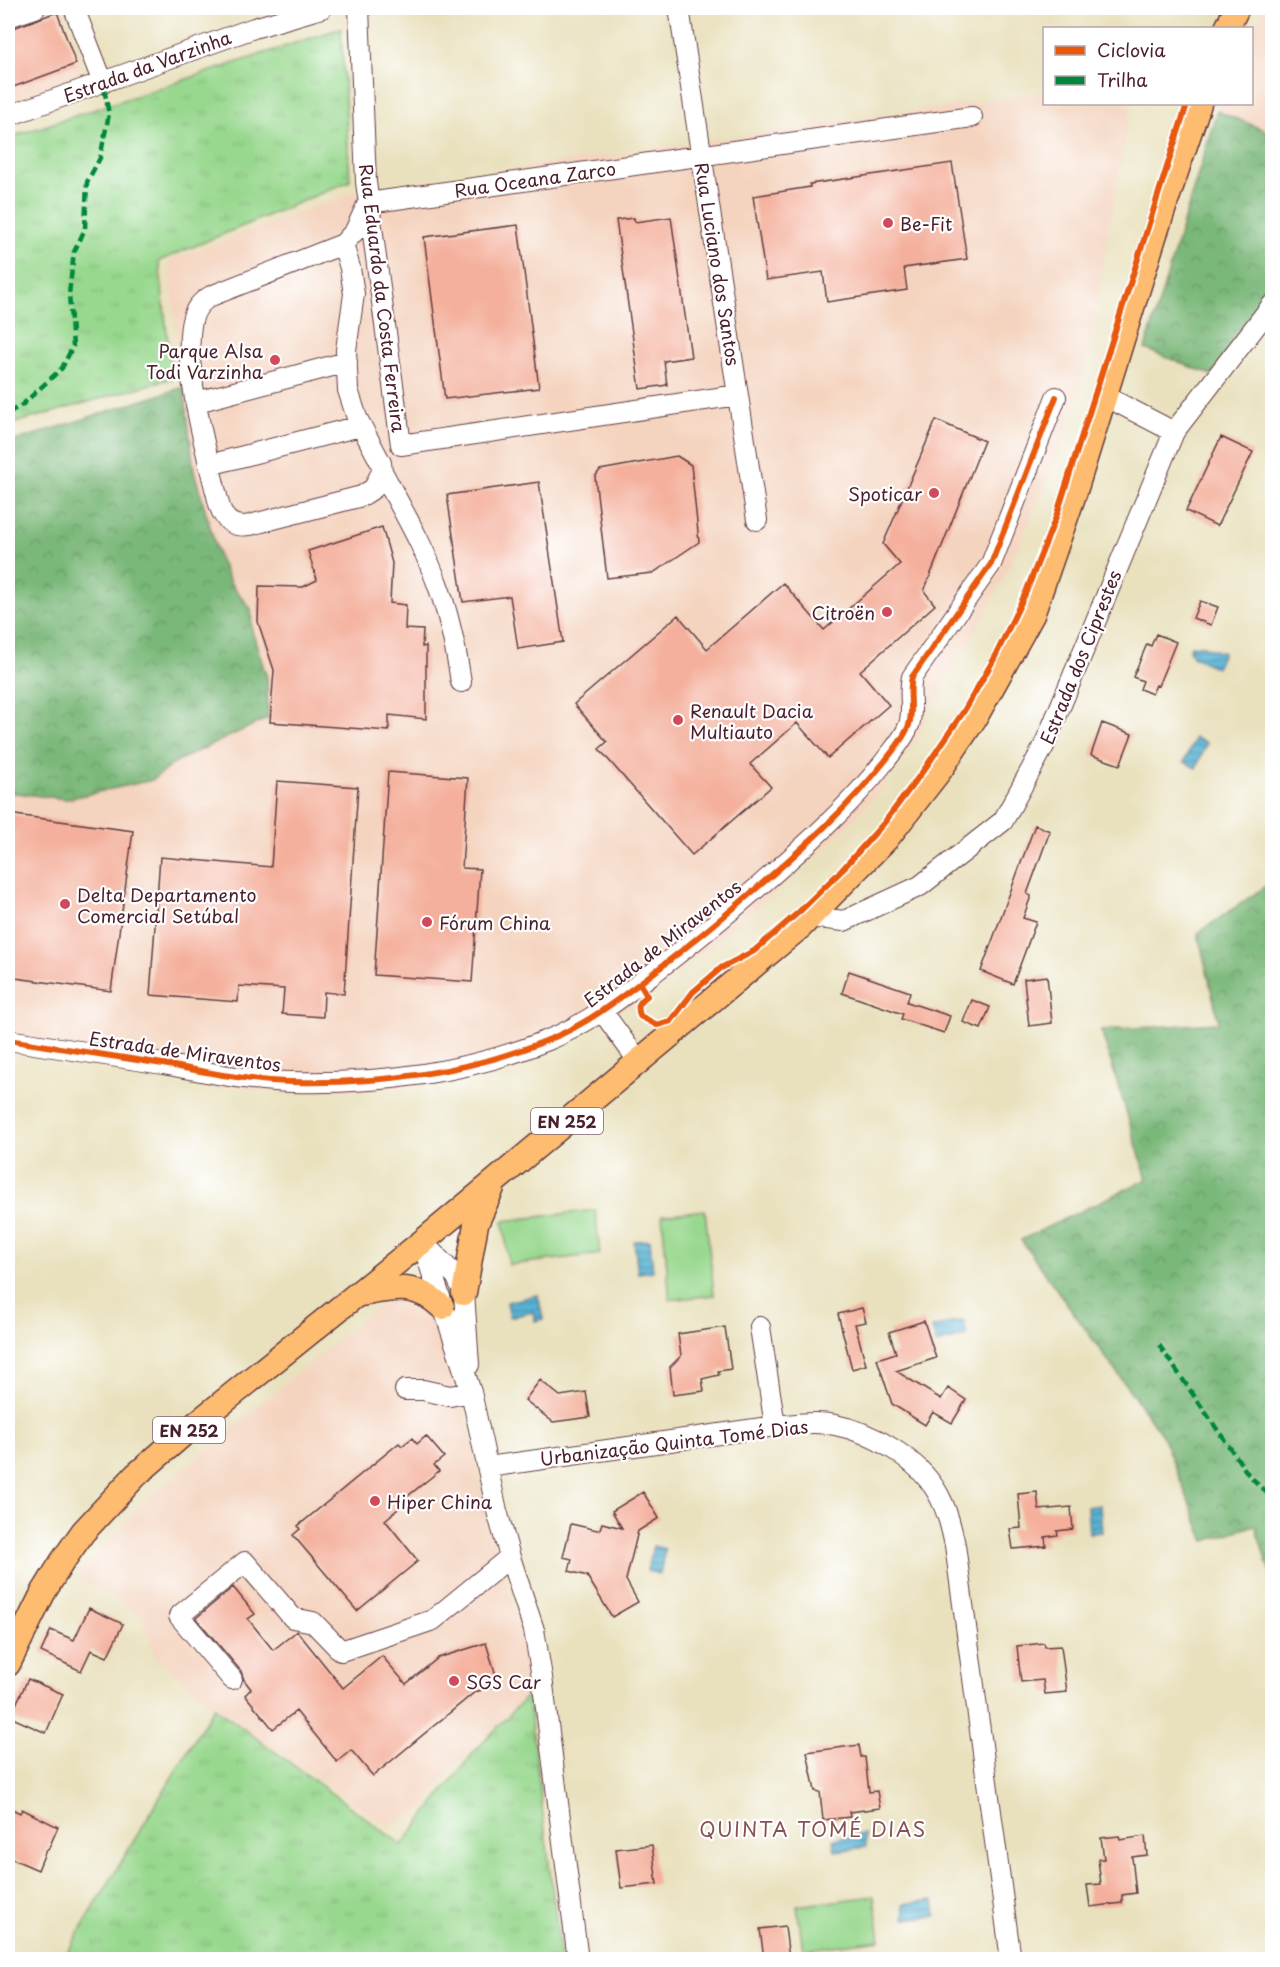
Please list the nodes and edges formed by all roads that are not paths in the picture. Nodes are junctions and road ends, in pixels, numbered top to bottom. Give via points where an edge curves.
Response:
1 (35, 8) edge
2 (74, 8) edge
3 (322, 8) edge
4 (359, 8) edge
5 (679, 8) edge
6 (1237, 8) edge
7 (8, 17) edge
8 (1228, 27) edge
9 (103, 83) junction
10 (1199, 105) edge
11 (8, 116) edge
12 (972, 117) dead end
13 (701, 154) junction
14 (368, 203) junction
15 (343, 244) junction
16 (1272, 305) edge
17 (346, 362) junction
18 (738, 395) junction
19 (1104, 396) junction
20 (1056, 397) dead end
21 (197, 402) junction
22 (360, 426) junction
23 (1174, 432) junction
24 (209, 465) junction
25 (382, 471) junction
26 (757, 520) dead end
27 (461, 682) dead end
28 (810, 917) junction
29 (602, 1011) junction
30 (8, 1040) edge
31 (639, 1062) junction
32 (496, 1181) junction
33 (422, 1242) junction
34 (464, 1293) junction
35 (359, 1294) junction
36 (442, 1307) junction
37 (760, 1327) dead end
38 (405, 1390) dead end
39 (471, 1392) junction
40 (775, 1426) junction
41 (488, 1467) junction
42 (510, 1557) junction
43 (8, 1664) edge
44 (232, 1679) dead end
45 (578, 1959) edge
46 (1011, 1959) edge

1 - 7 street
2 - 9 street
3 - 9 street, Estrada da Varzinha via 254,28
4 - 14 street, Rua Eduardo da Costa Ferreira
5 - 13 street, Rua Luciano dos Santos
6 - 8 main road
9 - 11 street, Estrada da Varzinha
10 - 19 main road, EN 252
12 - 13 street, Rua Oceana Zarco
13 - 14 street, Rua Oceana Zarco
13 - 18 street, Rua Luciano dos Santos
14 - 15 street via 355,231
14 - 18 street, Rua Eduardo da Costa Ferreira via 401,445
15 - 17 street via 354,294
15 - 21 street via 211,296 199,305 192,318 189,340
16 - 23 street, Estrada dos Ciprestes
17 - 21 street
17 - 22 street via 351,405
18 - 26 street, Rua Luciano dos Santos
19 - 23 street
19 - 28 main road, EN 252 via 1032,615 976,716 887,838
20 - 29 street, Estrada de Miraventos via 991,564 912,677 912,712 898,744 867,784 772,875 699,938
21 - 24 street
22 - 24 street
22 - 25 street
23 - 28 street, Estrada dos Ciprestes via 1044,747 1003,821 920,886 844,921
24 - 25 street via 222,514 231,524 242,526 362,496 374,488
25 - 27 street via 438,585
28 - 31 main road, EN 252
29 - 30 street, Estrada de Miraventos via 549,1040 469,1065 413,1075 334,1081 292,1082 219,1075
29 - 31 street
31 - 32 main road, EN 252
32 - 33 main road, EN 252
32 - 34 main road via 476,1224
33 - 34 street via 456,1276
33 - 35 main road, EN 252
33 - 36 street
34 - 39 street
35 - 36 main road via 407,1288 432,1297
35 - 43 main road, EN 252 via 181,1436 116,1494 62,1562
36 - 39 street
37 - 40 street
38 - 39 street via 450,1396
39 - 41 street
40 - 41 street, Urbanização Quinta Tomé Dias
40 - 46 street, Urbanização Quinta Tomé Dias via 834,1424 890,1446 913,1464 936,1491 948,1515
41 - 42 street
42 - 44 street via 434,1620 341,1651 313,1622 292,1618 245,1562 179,1616
42 - 45 street via 534,1630 542,1677

